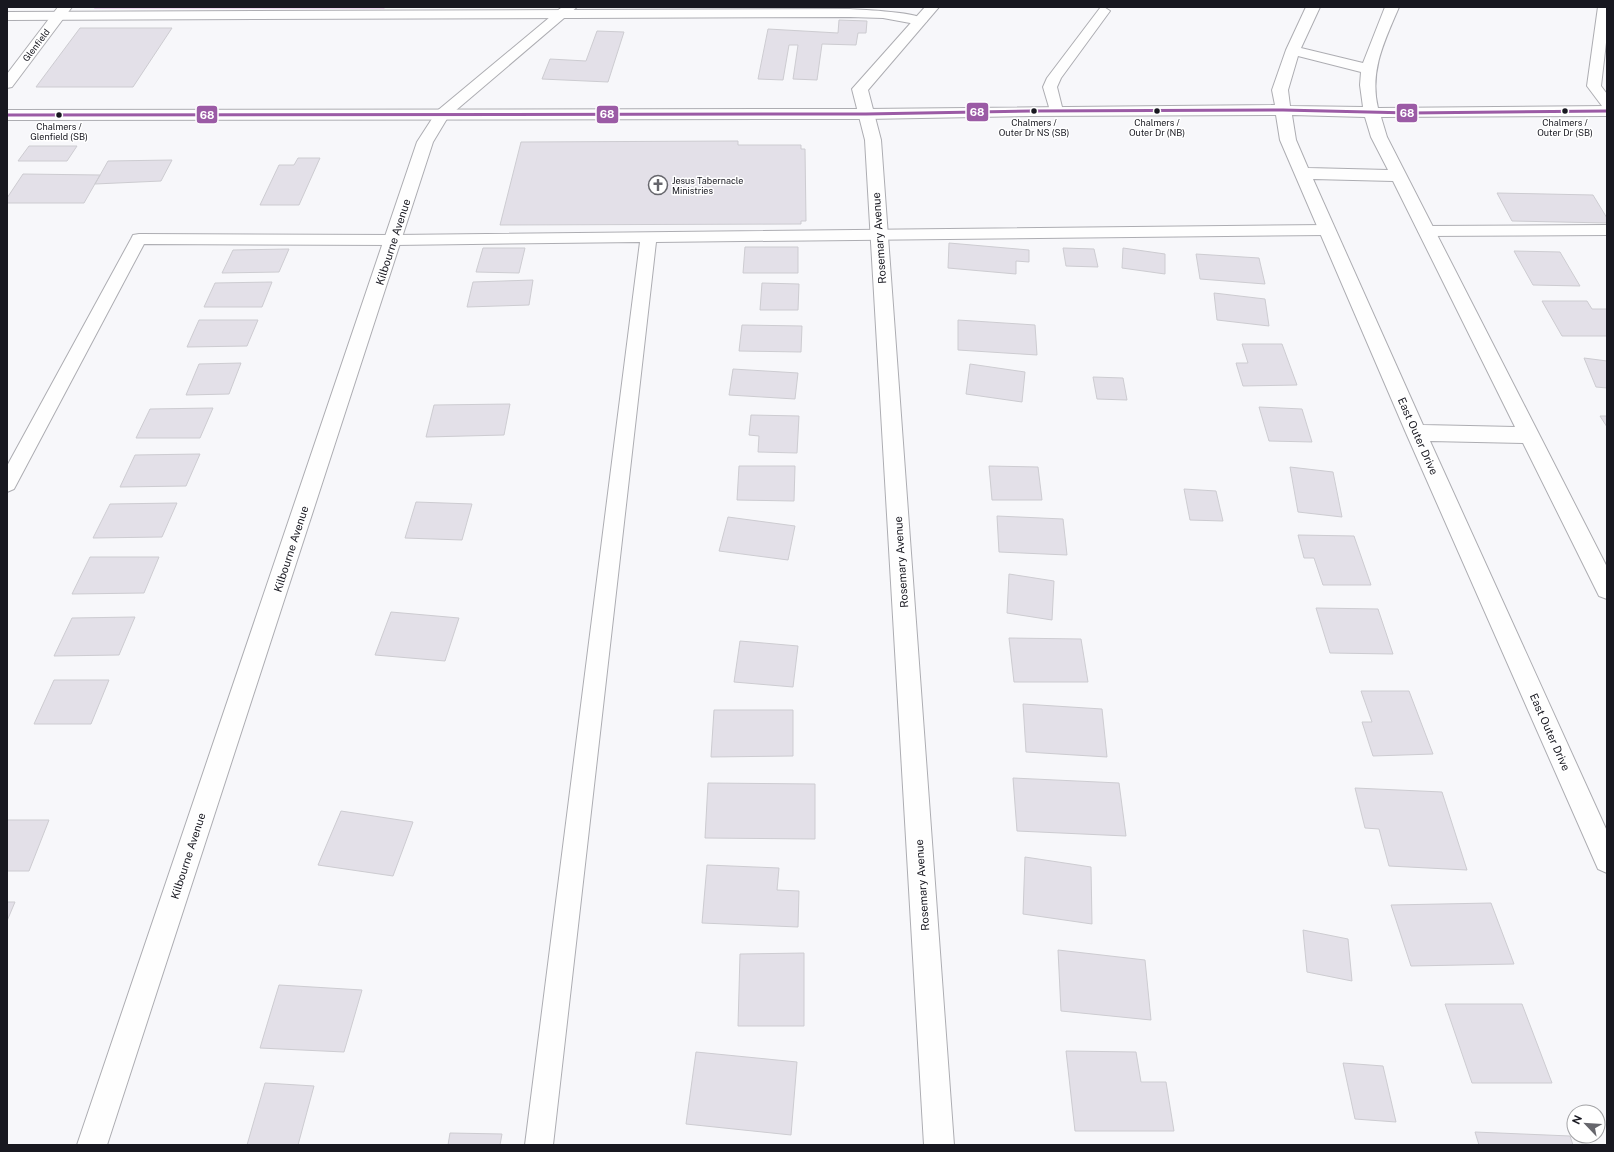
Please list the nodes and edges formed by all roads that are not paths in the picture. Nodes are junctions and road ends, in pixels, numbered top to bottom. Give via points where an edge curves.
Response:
1 (405, 7) edge
2 (932, 7) edge
3 (1313, 7) edge
4 (1392, 7) edge
5 (1604, 7) edge
6 (62, 11) edge
7 (565, 11) edge
8 (1104, 12) dead end
9 (395, 15) junction
10 (7, 16) edge
11 (921, 20) junction
12 (1293, 50) junction
13 (1368, 69) junction
14 (7, 84) edge
15 (1607, 103) edge
16 (1283, 110) junction
17 (1056, 111) junction
18 (1607, 111) edge
19 (1372, 112) junction
20 (442, 114) junction
21 (866, 114) junction
22 (7, 115) edge
23 (1302, 173) junction
24 (1398, 176) junction
25 (1327, 230) junction
26 (1607, 230) edge
27 (1426, 231) junction
28 (879, 233) junction
29 (649, 236) junction
30 (394, 240) junction
31 (1416, 433) junction
32 (1530, 435) junction
33 (7, 484) edge
34 (1607, 589) edge
35 (1607, 860) edge
36 (92, 1145) edge
37 (539, 1145) edge
38 (939, 1145) edge

1 - 9 lane
2 - 11 street, Rosemary Avenue
3 - 12 street, East Outer Drive
4 - 13 street
5 - 15 lane via 1594,86
6 - 9 lane
6 - 10 lane
6 - 14 street, Glenfield
7 - 9 lane
7 - 11 lane via 850,13 883,14
7 - 20 street, Kilbourne Avenue
8 - 17 lane via 1054,78 1050,87
11 - 21 street, Rosemary Avenue via 860,89
12 - 13 street
12 - 16 street, East Outer Drive via 1280,90
13 - 19 street
16 - 17 street
16 - 19 street
16 - 23 street, East Outer Drive via 1288,140
17 - 21 street
18 - 19 street
19 - 24 street via 1379,138
20 - 21 street
20 - 22 street
20 - 30 street, Kilbourne Avenue via 425,142
21 - 28 street, Rosemary Avenue via 873,140
23 - 24 street
23 - 25 street, East Outer Drive
24 - 27 street
25 - 28 lane
25 - 31 street, East Outer Drive
26 - 27 lane
27 - 32 street
28 - 29 lane
28 - 38 street, Rosemary Avenue
29 - 30 lane
29 - 37 lane
30 - 33 lane via 139,239
30 - 36 street, Kilbourne Avenue
31 - 32 street
31 - 35 street, East Outer Drive
32 - 34 street

